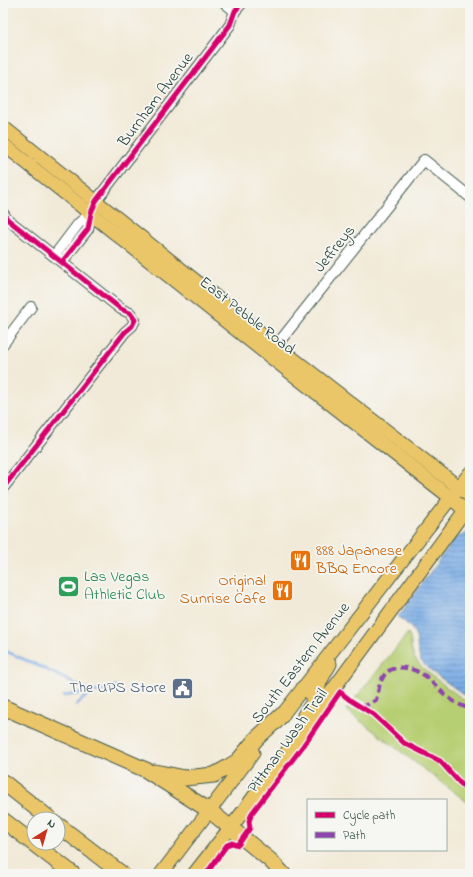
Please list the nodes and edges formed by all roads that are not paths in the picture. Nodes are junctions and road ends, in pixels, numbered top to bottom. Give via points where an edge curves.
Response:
1 (225, 3) edge
2 (242, 3) edge
3 (235, 11) junction
4 (3, 127) edge
5 (3, 144) edge
6 (470, 197) edge
7 (96, 201) junction
8 (91, 213) junction
9 (3, 214) edge
10 (58, 259) junction
11 (31, 307) dead end
12 (3, 344) edge
13 (273, 350) junction
14 (470, 473) edge
15 (3, 488) edge
16 (455, 493) junction
17 (470, 496) edge
18 (468, 509) edge
19 (346, 633) junction
20 (303, 687) junction
21 (323, 702) junction
22 (3, 707) edge
23 (282, 715) junction
24 (284, 756) junction
25 (146, 770) junction
26 (3, 782) edge
27 (40, 811) edge
28 (210, 811) junction
29 (3, 820) edge
30 (231, 828) junction
31 (66, 831) edge
32 (120, 873) edge
33 (73, 874) edge
34 (160, 874) edge
35 (194, 874) edge
36 (283, 874) edge

1 - 3 street
2 - 3 street, Burnham Avenue
3 - 7 street, Burnham Avenue via 230,25
4 - 7 main road, East Pebble Road
5 - 8 main road, East Pebble Road
6 - 13 street, Jeffreys via 424,160
7 - 8 street, Burnham Avenue
7 - 13 main road, East Pebble Road
8 - 10 street via 79,223
8 - 13 main road, East Pebble Road
9 - 10 street
10 - 15 street via 130,313 135,320
11 - 12 street
13 - 16 main road, East Pebble Road
14 - 16 main road, South Eastern Avenue
16 - 17 main road, East Pebble Road
16 - 18 main road, East Pebble Road
16 - 19 main road, South Eastern Avenue
18 - 21 main road
19 - 20 main road, South Eastern Avenue
19 - 21 main road via 321,678 318,694
20 - 23 main road, South Eastern Avenue
20 - 24 main road via 313,702 283,745 281,751
21 - 24 main road
22 - 25 highway
23 - 25 highway via 256,739 238,761 214,775 185,778
23 - 28 main road, South Eastern Avenue
24 - 30 main road
25 - 28 highway
26 - 27 highway
28 - 30 highway
28 - 34 main road, South Eastern Avenue
29 - 33 highway
30 - 35 main road
30 - 36 highway
31 - 32 highway

